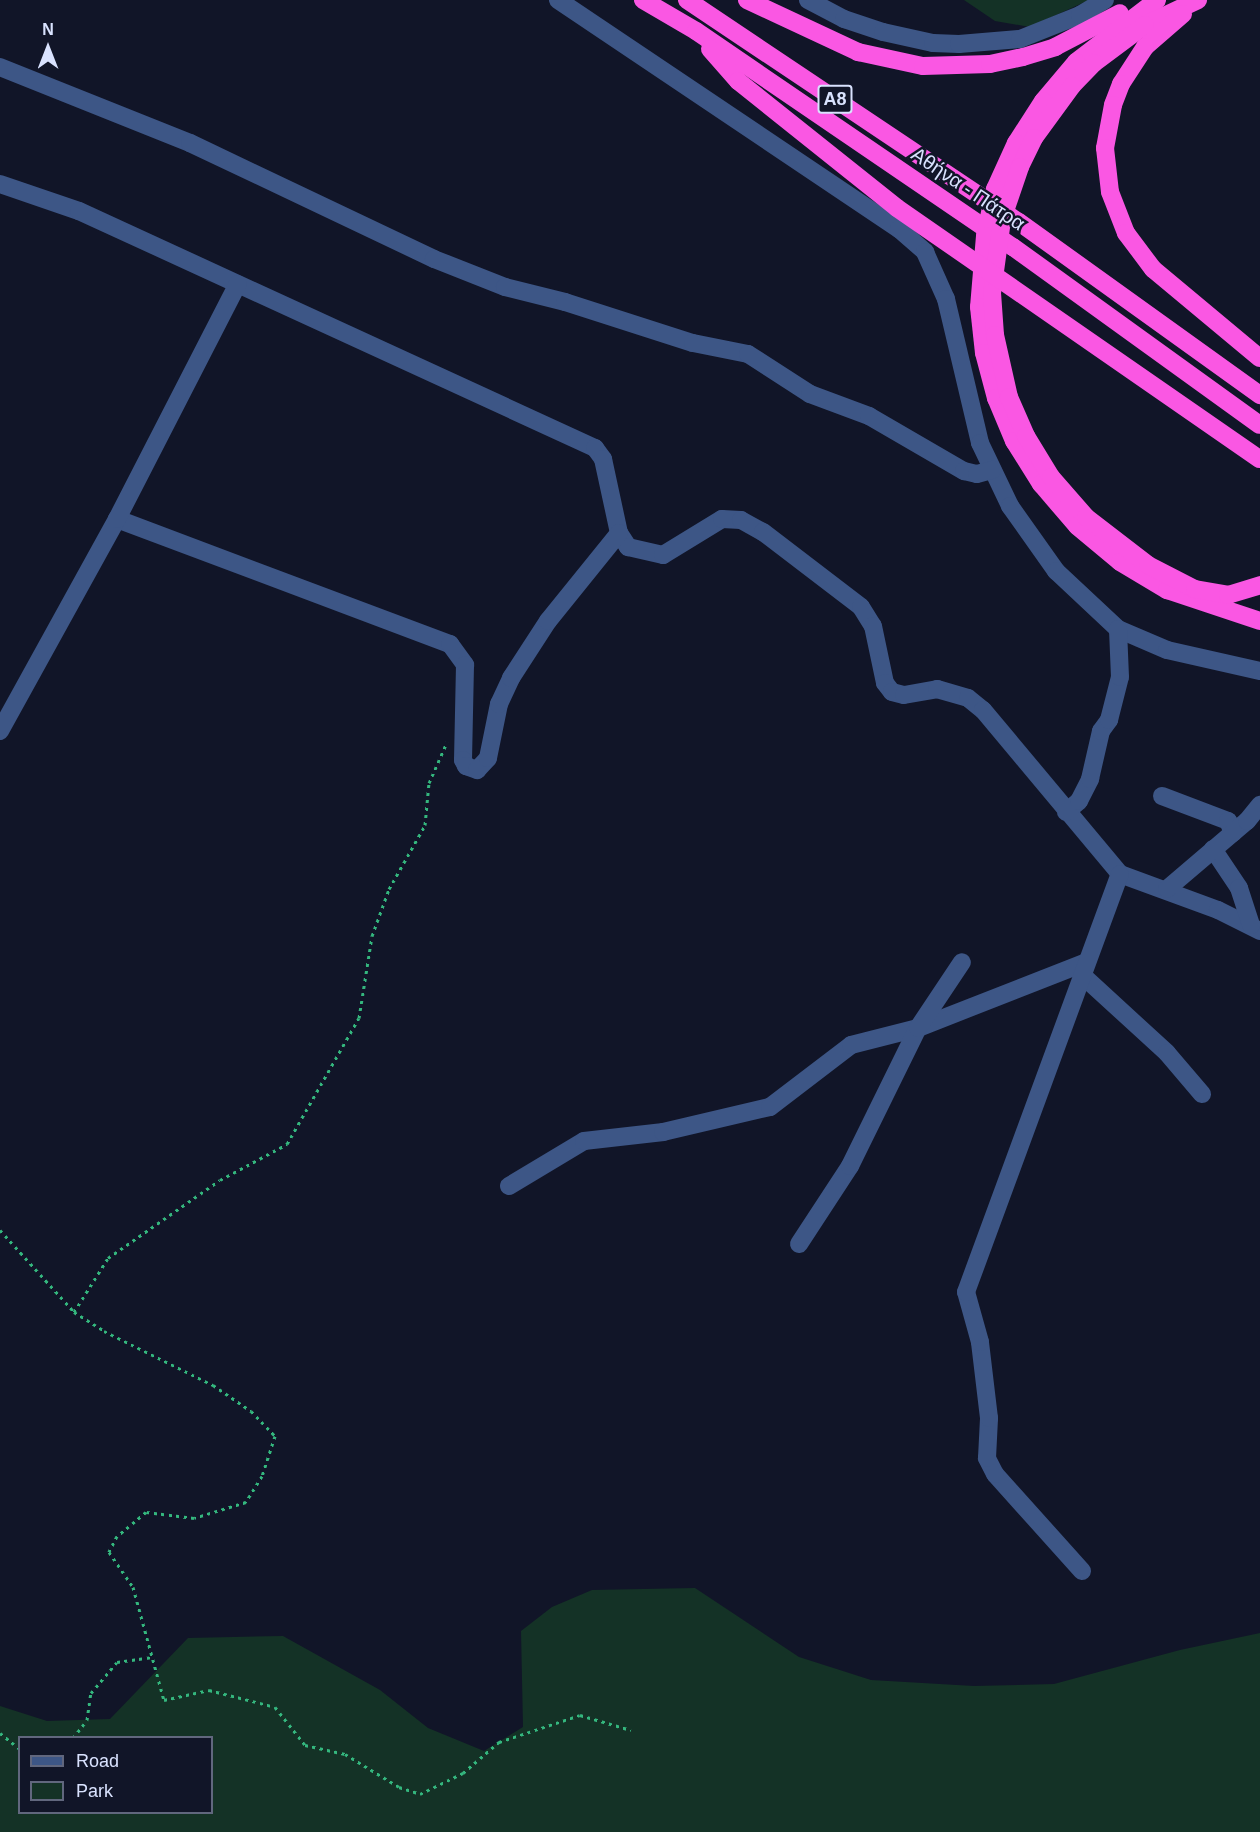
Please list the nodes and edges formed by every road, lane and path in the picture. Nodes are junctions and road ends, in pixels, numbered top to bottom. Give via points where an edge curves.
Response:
1 (558, 0) edge
2 (643, 0) edge
3 (687, 0) edge
4 (747, 0) edge
5 (808, 0) edge
6 (1105, 0) edge
7 (1154, 0) edge
8 (1200, 0) edge
9 (696, 31) junction
10 (0, 67) edge
11 (0, 184) edge
12 (238, 284) junction
13 (1260, 358) edge
14 (1260, 395) edge
15 (1260, 425) edge
16 (1260, 459) edge
17 (992, 470) junction
18 (117, 519) junction
19 (619, 533) junction
20 (1260, 585) edge
21 (1260, 621) edge
22 (1118, 629) junction
23 (1260, 671) edge
24 (0, 731) edge
25 (447, 740) dead end
26 (1162, 796) dead end
27 (1260, 805) edge
28 (1066, 812) junction
29 (1233, 833) junction
30 (1213, 849) junction
31 (1120, 874) junction
32 (1167, 889) junction
33 (1256, 928) edge
34 (962, 962) dead end
35 (1084, 969) junction
36 (918, 1028) junction
37 (1202, 1094) dead end
38 (508, 1186) dead end
39 (0, 1230) edge
40 (799, 1244) dead end
41 (74, 1312) junction
42 (1082, 1571) dead end
43 (153, 1657) junction
44 (631, 1730) dead end
45 (0, 1733) edge
46 (75, 1736) edge
47 (18, 1747) edge

1 - 17 street via 899,229 925,252 946,299 969,406
2 - 9 highway, Αθήνα - Πάτρα / Α8
3 - 14 highway, Αθήνα - Πάτρα / Α8 via 1019,222
4 - 7 highway via 858,52 890,61 957,66 990,64 1055,47
5 - 6 street via 844,19 883,32 933,43 959,44 1020,39 1080,15
7 - 21 highway via 1076,62 1043,100 1012,151 995,189 985,236 979,307 984,353 996,398 1014,441 1041,484 1077,526 1120,562 1167,590
8 - 13 highway via 1145,47 1121,84 1105,148 1110,192 1126,234 1152,269
8 - 20 highway via 1145,25 1110,50 1072,86 1034,138 1002,220 992,293 994,335 1009,397 1026,436 1051,477 1086,517 1148,565 1195,589 1228,595
9 - 15 highway, Αθήνα - Πάτρα / Α8 via 1013,247
9 - 16 highway via 738,81 897,208
10 - 17 street via 190,143 434,259 505,287 693,343 748,354 810,394 869,416 964,471 977,474
11 - 12 street via 75,208
12 - 18 street
12 - 19 street via 595,448 603,459
17 - 22 street via 1010,507 1056,572
18 - 19 street via 450,644 465,665 463,760 466,766 477,770 488,758 499,704 511,678 548,621
18 - 24 street
19 - 28 street via 628,547 655,555 672,551 707,524 722,519 741,520 763,532 861,607 873,626 885,683 892,692 904,695 937,689 968,698 983,710
22 - 23 street via 1167,650
22 - 28 street via 1120,677 1109,720 1101,731 1090,779 1079,801
25 - 41 path via 429,783 425,825 389,889 372,936 359,1018 287,1144 220,1180 108,1258
26 - 29 street via 1228,820
27 - 29 street
28 - 31 street
29 - 30 street
30 - 32 street
30 - 33 street via 1239,888
31 - 32 street
31 - 35 street
32 - 33 street
34 - 36 street
35 - 36 street
35 - 37 street
35 - 42 street via 966,1292 980,1342 989,1418 987,1458 995,1474
36 - 38 street via 851,1045 770,1107 663,1132 584,1141
36 - 40 street via 849,1166
39 - 41 path
41 - 43 path via 213,1385 251,1411 275,1436 262,1476 246,1502 194,1518 146,1512 117,1536 109,1552 133,1587
43 - 44 path via 164,1700 209,1690 275,1707 305,1745 345,1754 399,1787 420,1794 463,1773 499,1742 580,1715
43 - 46 path via 117,1662 91,1694 87,1720
45 - 47 path

